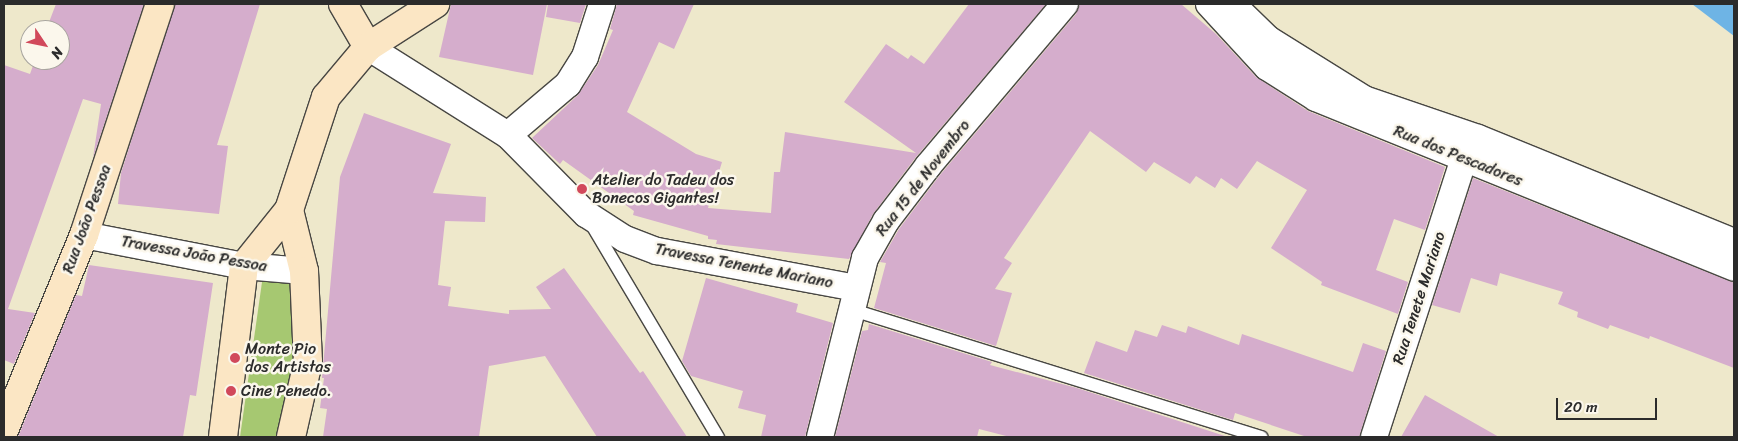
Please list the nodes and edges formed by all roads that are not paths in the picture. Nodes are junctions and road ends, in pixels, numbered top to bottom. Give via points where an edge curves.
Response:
1 (160, 4) edge
2 (343, 4) edge
3 (435, 4) edge
4 (602, 4) edge
5 (1064, 4) edge
6 (1209, 4) edge
7 (1232, 4) edge
8 (368, 47) junction
9 (508, 135) junction
10 (1464, 158) junction
11 (288, 210) junction
12 (586, 214) junction
13 (84, 235) junction
14 (1734, 242) edge
15 (244, 266) junction
16 (1734, 268) edge
17 (304, 271) junction
18 (855, 299) junction
19 (4, 430) edge
20 (223, 437) edge
21 (291, 437) edge
22 (718, 437) edge
23 (820, 437) edge
24 (1262, 437) edge
25 (1374, 437) edge

1 - 13 main road, Rua João Pessoa
2 - 8 main road
3 - 8 main road
4 - 9 street via 585,57 568,84
5 - 18 street, Rua 15 de Novembro via 886,220 865,258
6 - 10 street, Rua dos Pescadores via 1266,67 1316,98
7 - 14 street, Rua dos Pescadores via 1268,40 1364,99 1478,138
8 - 9 street, Travessa Tenente Mariano
8 - 11 main road via 326,98
9 - 12 street, Travessa Tenente Mariano
10 - 16 street, Rua dos Pescadores
10 - 25 street, Rua Tenete Mariano
11 - 15 main road
11 - 17 main road
12 - 18 street, Travessa Tenente Mariano via 625,239 657,252
12 - 22 lane
13 - 15 street, Travessa João Pessoa
13 - 19 main road, Rua João Pessoa
15 - 17 street, Travessa João Pessoa
15 - 20 main road
17 - 21 main road via 308,362
18 - 23 street, Rua 15 de Novembro
18 - 24 lane

